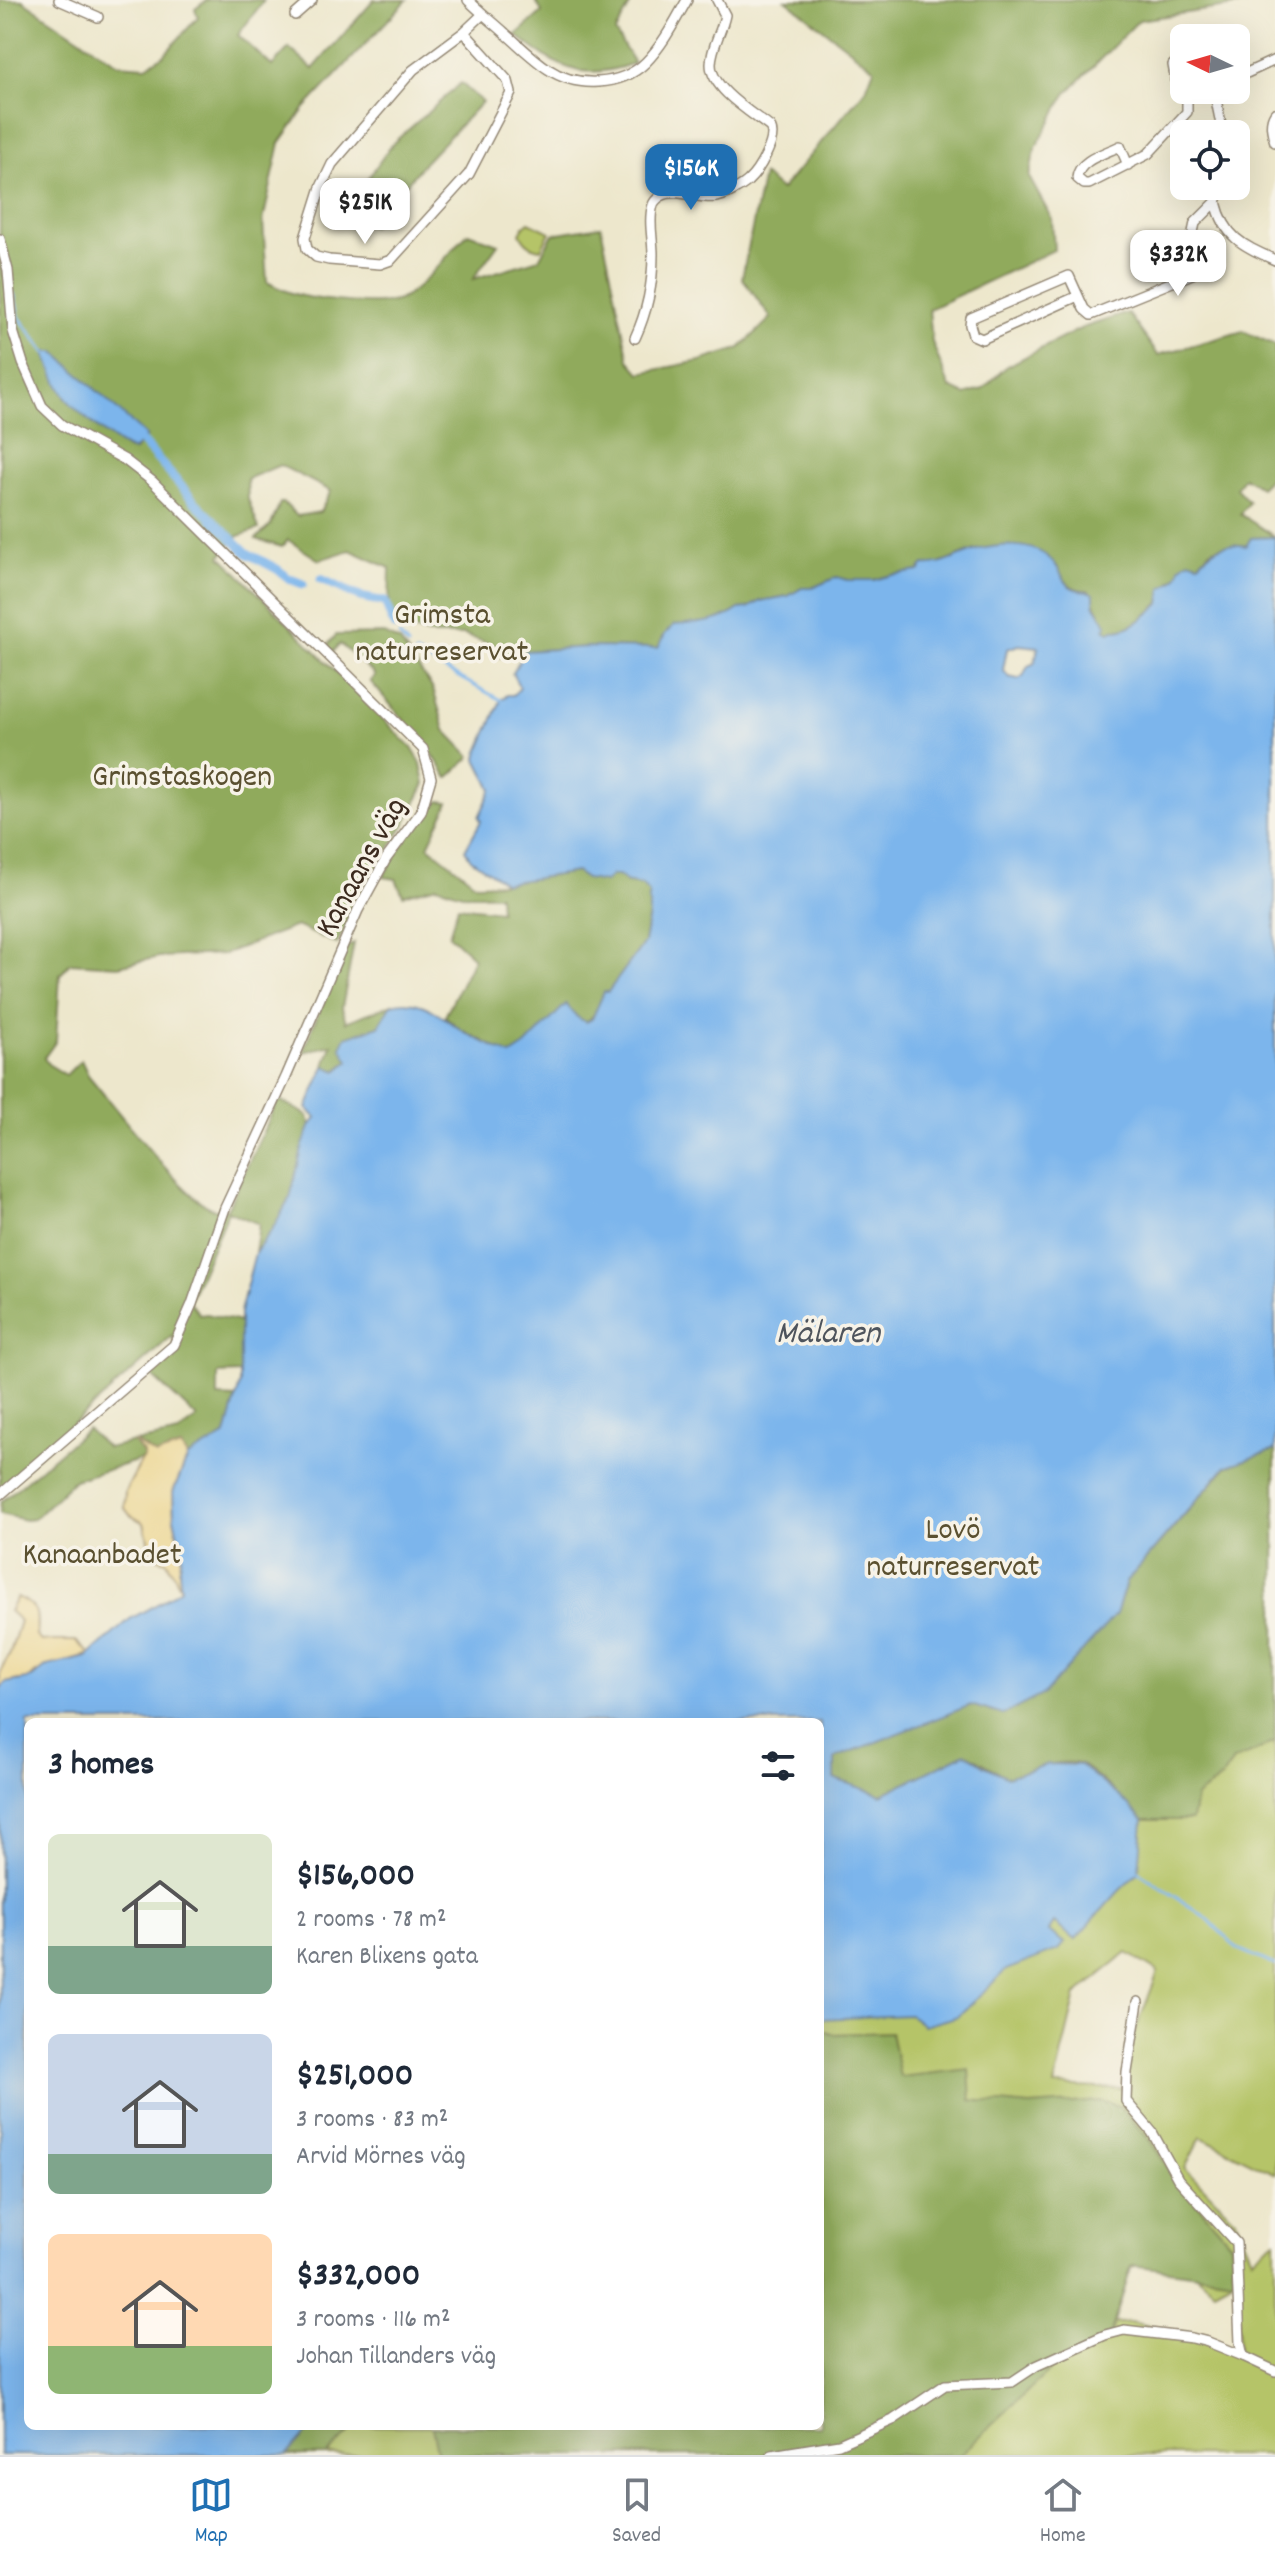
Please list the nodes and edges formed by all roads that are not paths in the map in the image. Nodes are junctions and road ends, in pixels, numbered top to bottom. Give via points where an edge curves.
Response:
1 (59, 0) edge
2 (312, 0) edge
3 (468, 0) edge
4 (687, 0) edge
5 (717, 0) edge
6 (295, 15) dead end
7 (482, 15) junction
8 (98, 17) dead end
9 (464, 32) junction
10 (1275, 60) edge
11 (1250, 72) edge
12 (1186, 104) edge
13 (1275, 113) edge
14 (1275, 142) edge
15 (1128, 165) junction
16 (1216, 202) joint
17 (0, 239) edge
18 (1275, 260) edge
19 (1078, 296) junction
20 (635, 338) dead end
21 (1, 1495) edge
22 (1138, 2002) dead end
23 (1243, 2356) junction
24 (1275, 2371) edge
25 (772, 2455) edge

1 - 8 street
2 - 6 street
3 - 7 street
4 - 7 street via 646,62 613,80 594,83 546,68
5 - 20 street via 725,15 711,63 713,77 770,127 774,138 748,181 720,197 675,193 657,198 647,307
7 - 9 street
9 - 9 street via 511,86 469,174 391,260 380,264 316,257 305,238 332,164 413,70
10 - 11 street
12 - 15 street via 1187,112 1148,154
13 - 14 street
15 - 15 street via 1089,184 1077,178 1081,165 1120,146
16 - 18 street via 1230,234
16 - 19 street via 1195,223 1197,269 1192,274 1091,315
17 - 21 street, Kanaans väg via 14,338 42,406 62,425 152,481 423,749 431,778 421,812 386,859 358,910 225,1208 174,1345
19 - 19 street via 982,339 973,335 971,318 1069,276
22 - 23 street via 1126,2101 1152,2132 1178,2179 1236,2243
23 - 24 street
23 - 25 street via 1192,2338 1124,2330 1036,2366 1012,2382 945,2385 893,2420 839,2444

